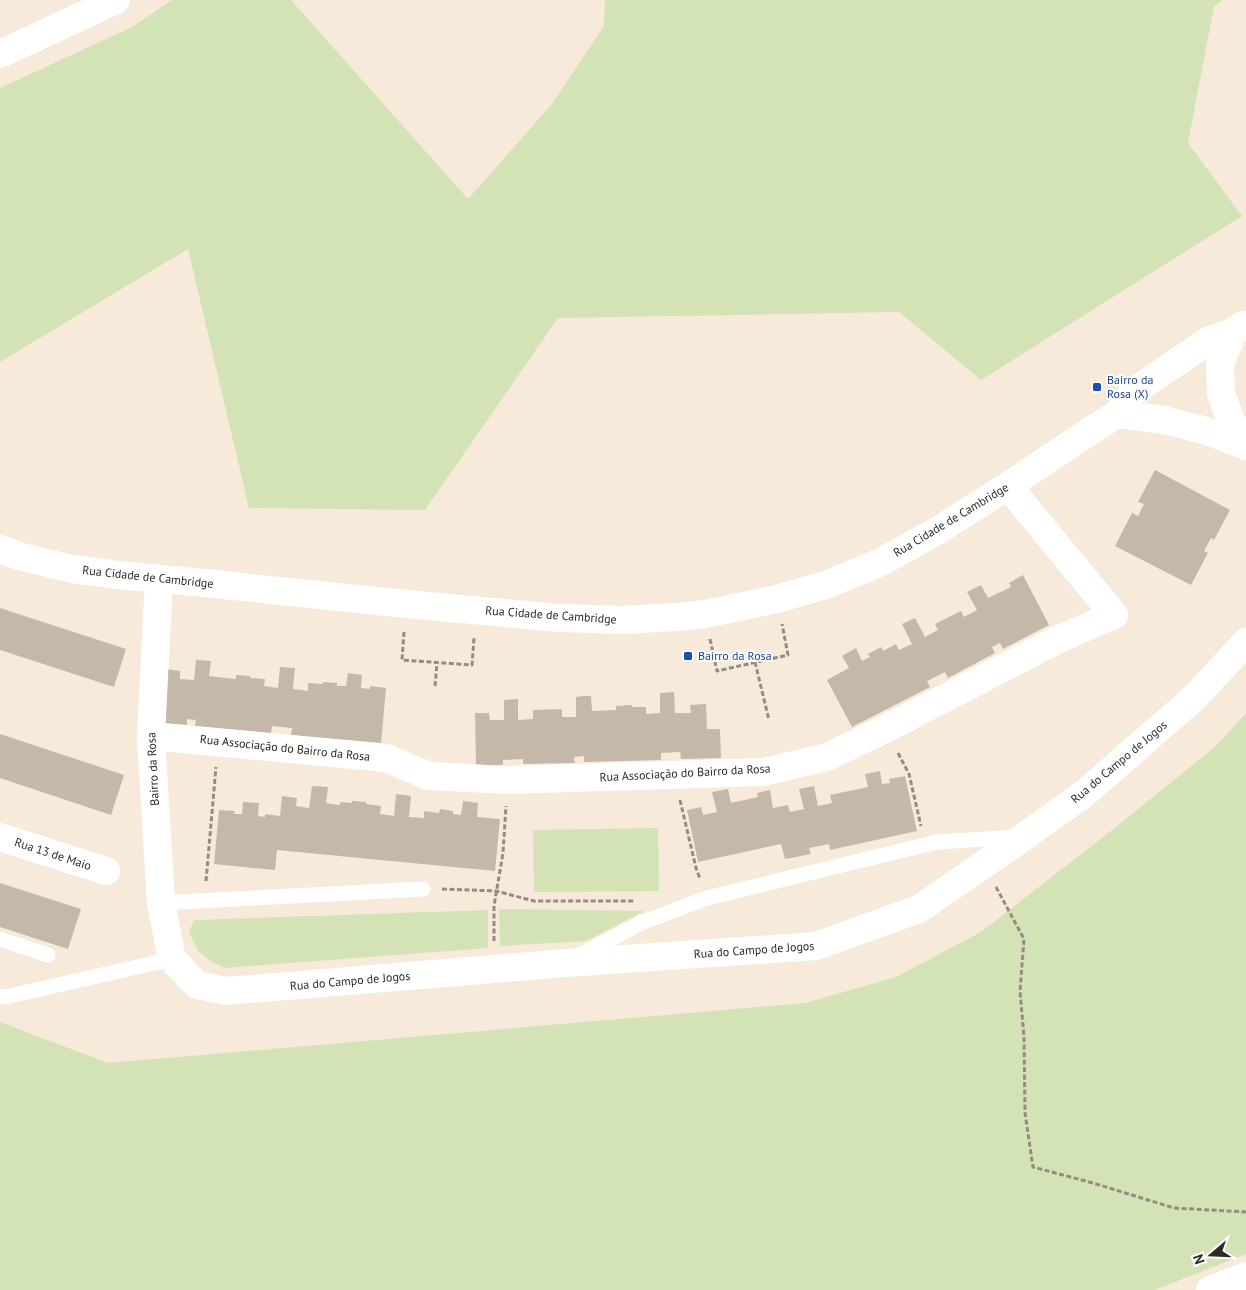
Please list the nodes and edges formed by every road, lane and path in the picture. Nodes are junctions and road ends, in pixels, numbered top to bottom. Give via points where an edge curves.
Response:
1 (116, 0) edge
2 (0, 54) edge
3 (1240, 327) edge
4 (1117, 414) junction
5 (1246, 439) edge
6 (1246, 446) edge
7 (1008, 486) junction
8 (0, 549) edge
9 (159, 579) junction
10 (1246, 642) edge
11 (788, 655) dead end
12 (402, 660) dead end
13 (755, 662) junction
14 (437, 663) junction
15 (472, 665) dead end
16 (717, 670) dead end
17 (436, 686) dead end
18 (769, 720) dead end
19 (151, 736) junction
20 (218, 742) junction
21 (910, 774) dead end
22 (505, 812) dead end
23 (683, 815) dead end
24 (920, 824) dead end
25 (0, 836) edge
26 (1025, 836) junction
27 (208, 864) dead end
28 (984, 865) junction
29 (696, 868) dead end
30 (106, 871) dead end
31 (423, 889) joint
32 (496, 891) junction
33 (639, 901) dead end
34 (161, 903) junction
35 (0, 939) edge
36 (494, 946) dead end
37 (48, 955) dead end
38 (172, 959) junction
39 (566, 963) junction
40 (0, 996) edge
41 (1246, 1212) edge
42 (1246, 1276) edge
43 (1210, 1290) edge

1 - 2 street
3 - 4 street, Rua Cidade de Cambridge via 1208,340 1133,392
3 - 5 street via 1220,364 1221,393 1231,422
4 - 6 street via 1164,420 1207,431
4 - 7 street, Rua Cidade de Cambridge
7 - 9 street, Rua Cidade de Cambridge via 881,562 828,584 705,614 623,620 559,618
7 - 20 street, Rua Associação do Bairro da Rosa via 1114,615 1058,639 827,757 764,772 507,780 428,776 386,758
8 - 9 street, Rua Cidade de Cambridge via 72,569
9 - 19 street, Bairro da Rosa
10 - 26 street, Rua do Campo de Jogos via 1195,697 1085,793
11 - 13 path
12 - 14 path
13 - 16 path
13 - 18 path
14 - 15 path
14 - 17 path
19 - 20 street, Rua Associação do Bairro da Rosa
19 - 34 street, Bairro da Rosa
20 - 27 path
21 - 24 path
22 - 32 path
23 - 29 path
25 - 30 street, Rua 13 de Maio
26 - 28 street, Rua do Campo de Jogos
26 - 39 lane via 937,842 707,898 644,922
28 - 39 street, Rua do Campo de Jogos via 919,909 816,946
28 - 41 path via 1024,939 1020,991 1026,1113 1033,1167 1174,1208
31 - 32 path
31 - 34 lane
32 - 33 path via 534,901
32 - 36 path
34 - 38 street, Bairro da Rosa
35 - 37 lane
38 - 39 street, Rua do Campo de Jogos via 197,985 226,991
38 - 40 lane
42 - 43 street

